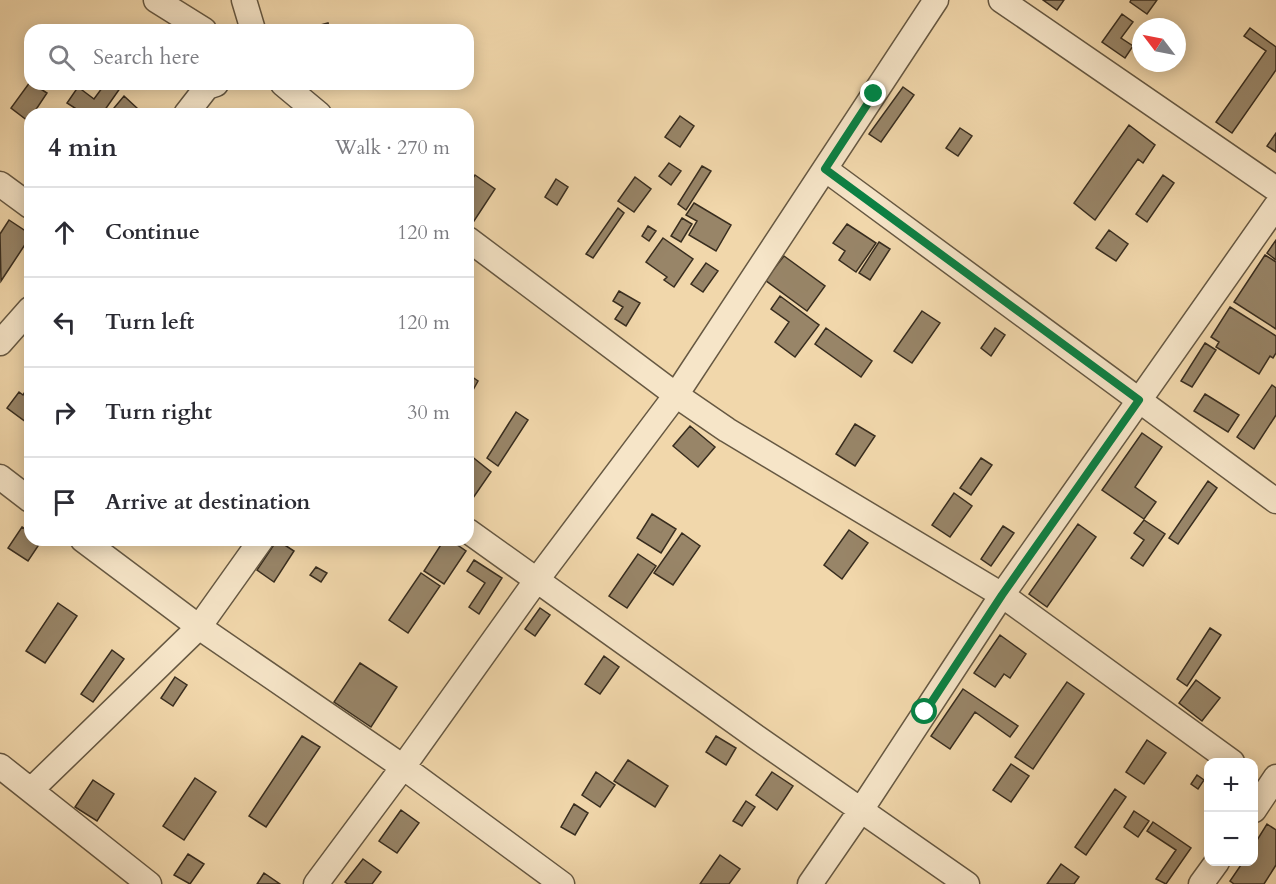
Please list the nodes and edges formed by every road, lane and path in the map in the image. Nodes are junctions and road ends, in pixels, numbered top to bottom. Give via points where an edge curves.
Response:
1 (156, 0) edge
2 (244, 0) edge
3 (936, 0) edge
4 (1001, 0) edge
5 (194, 24) edge
6 (251, 24) edge
7 (205, 90) edge
8 (290, 90) edge
9 (191, 108) edge
10 (312, 108) edge
11 (825, 169) junction
12 (0, 184) edge
13 (1276, 189) edge
14 (24, 202) edge
15 (1276, 206) edge
16 (474, 253) edge
17 (24, 316) edge
18 (0, 343) edge
19 (676, 395) junction
20 (1139, 400) junction
21 (0, 477) edge
22 (24, 495) edge
23 (1276, 501) edge
24 (474, 535) edge
25 (91, 546) edge
26 (257, 546) edge
27 (536, 581) junction
28 (1002, 595) junction
29 (199, 627) junction
30 (1226, 758) edge
31 (0, 766) edge
32 (403, 767) junction
33 (1268, 785) edge
34 (31, 790) junction
35 (1258, 803) edge
36 (861, 810) junction
37 (1214, 866) edge
38 (149, 884) edge
39 (316, 884) edge
40 (562, 884) edge
41 (810, 884) edge
42 (968, 884) edge
43 (1202, 884) edge

1 - 5 street
2 - 6 street
3 - 11 street
4 - 13 street
7 - 9 street
8 - 10 street
11 - 19 street
11 - 20 street
12 - 14 street
15 - 20 street
16 - 19 street
17 - 18 street
19 - 27 street
19 - 28 street via 727,430
20 - 23 street
20 - 28 street
21 - 22 street
24 - 27 street
25 - 29 street
26 - 29 street
27 - 32 street
27 - 36 street
28 - 30 street
28 - 36 street
29 - 32 street
29 - 34 street
31 - 34 street
32 - 39 street
32 - 40 street
33 - 35 street
34 - 38 street
36 - 41 street
36 - 42 street
37 - 43 street

